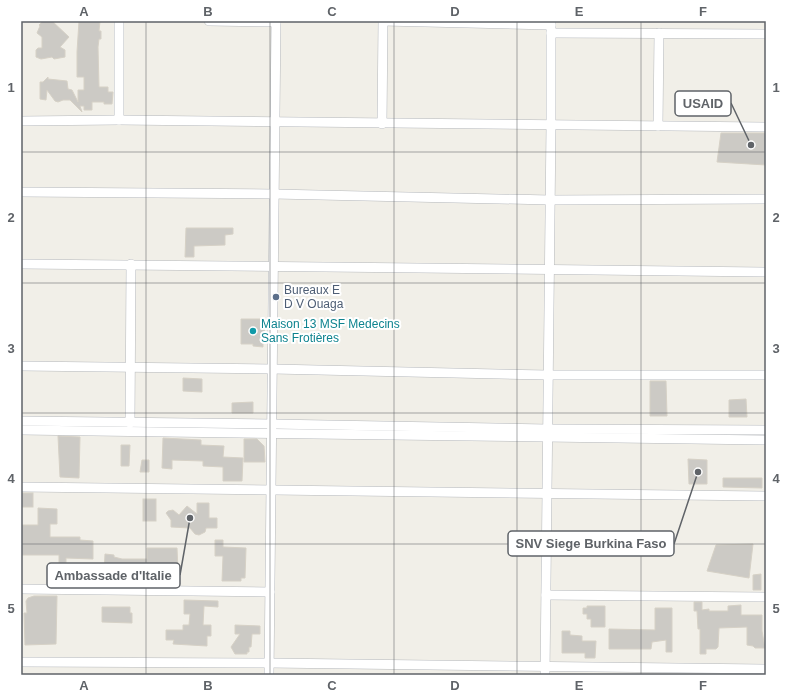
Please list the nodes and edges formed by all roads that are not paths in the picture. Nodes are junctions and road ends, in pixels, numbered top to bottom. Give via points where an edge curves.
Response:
1 (119, 21) edge
2 (209, 21) edge
3 (383, 21) edge
4 (276, 22) edge
5 (551, 26) edge
6 (659, 34) junction
7 (766, 34) edge
8 (119, 120) junction
9 (21, 121) edge
10 (275, 123) junction
11 (382, 124) junction
12 (551, 125) junction
13 (658, 126) junction
14 (766, 127) edge
15 (21, 192) edge
16 (274, 194) junction
17 (550, 200) junction
18 (766, 200) edge
19 (21, 264) edge
20 (131, 264) junction
21 (274, 265) junction
22 (549, 270) junction
23 (766, 272) edge
24 (21, 366) edge
25 (131, 368) junction
26 (273, 369) junction
27 (766, 374) edge
28 (548, 375) junction
29 (21, 421) edge
30 (130, 423) junction
31 (272, 428) junction
32 (21, 430) edge
33 (766, 430) edge
34 (547, 433) junction
35 (766, 440) edge
36 (21, 487) edge
37 (271, 489) junction
38 (548, 492) junction
39 (766, 496) edge
40 (21, 589) edge
41 (270, 592) junction
42 (546, 595) junction
43 (766, 597) edge
44 (21, 662) edge
45 (269, 663) junction
46 (766, 669) edge
47 (545, 671) edge
48 (269, 675) edge

1 - 8 street
2 - 4 street
3 - 5 street
3 - 11 street
4 - 10 street
5 - 6 street
5 - 12 street
6 - 7 street
6 - 13 street
8 - 9 street
8 - 10 street
10 - 11 street
10 - 16 street
11 - 12 street
12 - 13 street
12 - 17 street
13 - 14 street
15 - 16 street
16 - 17 street
16 - 21 street
17 - 18 street
17 - 22 street
19 - 20 street
20 - 21 street
20 - 25 street
21 - 22 street
21 - 26 street
22 - 23 street
22 - 28 street
24 - 25 street
25 - 26 street
25 - 30 street
26 - 28 street
26 - 31 street
27 - 28 street
28 - 34 street
29 - 30 street
30 - 31 street
31 - 32 street
31 - 34 street
31 - 37 street
33 - 34 street
34 - 35 street
34 - 38 street
36 - 37 street
37 - 38 street
37 - 41 street
38 - 39 street
38 - 42 street
40 - 41 street
41 - 45 street
42 - 43 street
42 - 47 street
44 - 45 street
45 - 47 street
45 - 48 street
46 - 47 street

